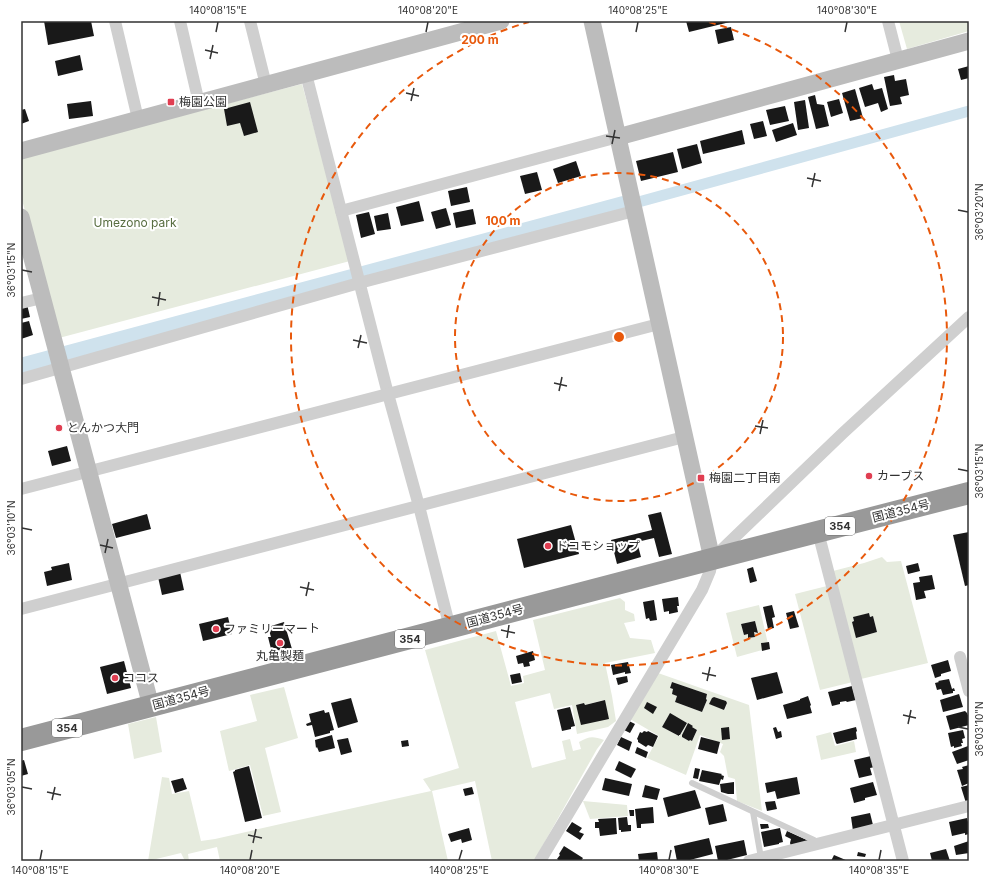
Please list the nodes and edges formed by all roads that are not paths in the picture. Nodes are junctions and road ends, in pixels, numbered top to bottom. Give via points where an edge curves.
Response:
1 (115, 21) edge
2 (180, 21) edge
3 (250, 21) edge
4 (501, 21) edge
5 (592, 21) edge
6 (888, 21) edge
7 (969, 41) edge
8 (898, 60) junction
9 (306, 74) junction
10 (266, 85) junction
11 (199, 103) junction
12 (138, 119) junction
13 (618, 137) junction
14 (21, 151) edge
15 (633, 206) junction
16 (341, 212) junction
17 (21, 217) edge
18 (359, 282) junction
19 (42, 298) junction
20 (21, 303) edge
21 (969, 317) edge
22 (659, 324) junction
23 (61, 367) junction
24 (21, 379) edge
25 (388, 394) junction
26 (684, 437) junction
27 (89, 471) junction
28 (21, 489) edge
29 (969, 493) edge
30 (419, 506) junction
31 (818, 532) junction
32 (712, 559) junction
33 (119, 584) junction
34 (21, 609) edge
35 (450, 628) junction
36 (960, 656) dead end
37 (967, 678) edge
38 (969, 691) edge
39 (151, 706) junction
40 (21, 740) edge
41 (692, 783) dead end
42 (969, 806) edge
43 (753, 812) junction
44 (894, 825) junction
45 (816, 844) junction
46 (761, 858) junction
47 (540, 861) edge
48 (749, 861) edge
49 (903, 861) edge

1 - 12 street
2 - 11 street
3 - 10 street
4 - 9 street
5 - 13 street
6 - 8 street
7 - 8 street
8 - 13 street
9 - 10 street
9 - 16 street
10 - 11 street
11 - 12 street
12 - 14 street
13 - 15 street
13 - 16 street
15 - 18 street
15 - 22 street
16 - 18 street
17 - 19 street
18 - 23 street
18 - 25 street
19 - 20 street
19 - 23 street
21 - 32 street
22 - 25 street
22 - 26 street
23 - 24 street
23 - 27 street
25 - 27 street
25 - 30 street
26 - 30 street
26 - 32 street
27 - 28 street
27 - 33 street
29 - 31 highway, 国道354号 / 354
30 - 33 street
30 - 35 street
31 - 32 highway, 国道354号 / 354
31 - 44 street
32 - 35 highway, 国道354号 / 354
32 - 47 street via 702,590
33 - 34 street
33 - 39 street
35 - 39 highway, 国道354号 / 354
36 - 37 street
37 - 38 street
39 - 40 highway, 国道354号 / 354
41 - 43 lane
42 - 44 street
43 - 45 lane via 814,840
43 - 46 lane
44 - 45 street
44 - 49 street
45 - 46 street
46 - 48 street

